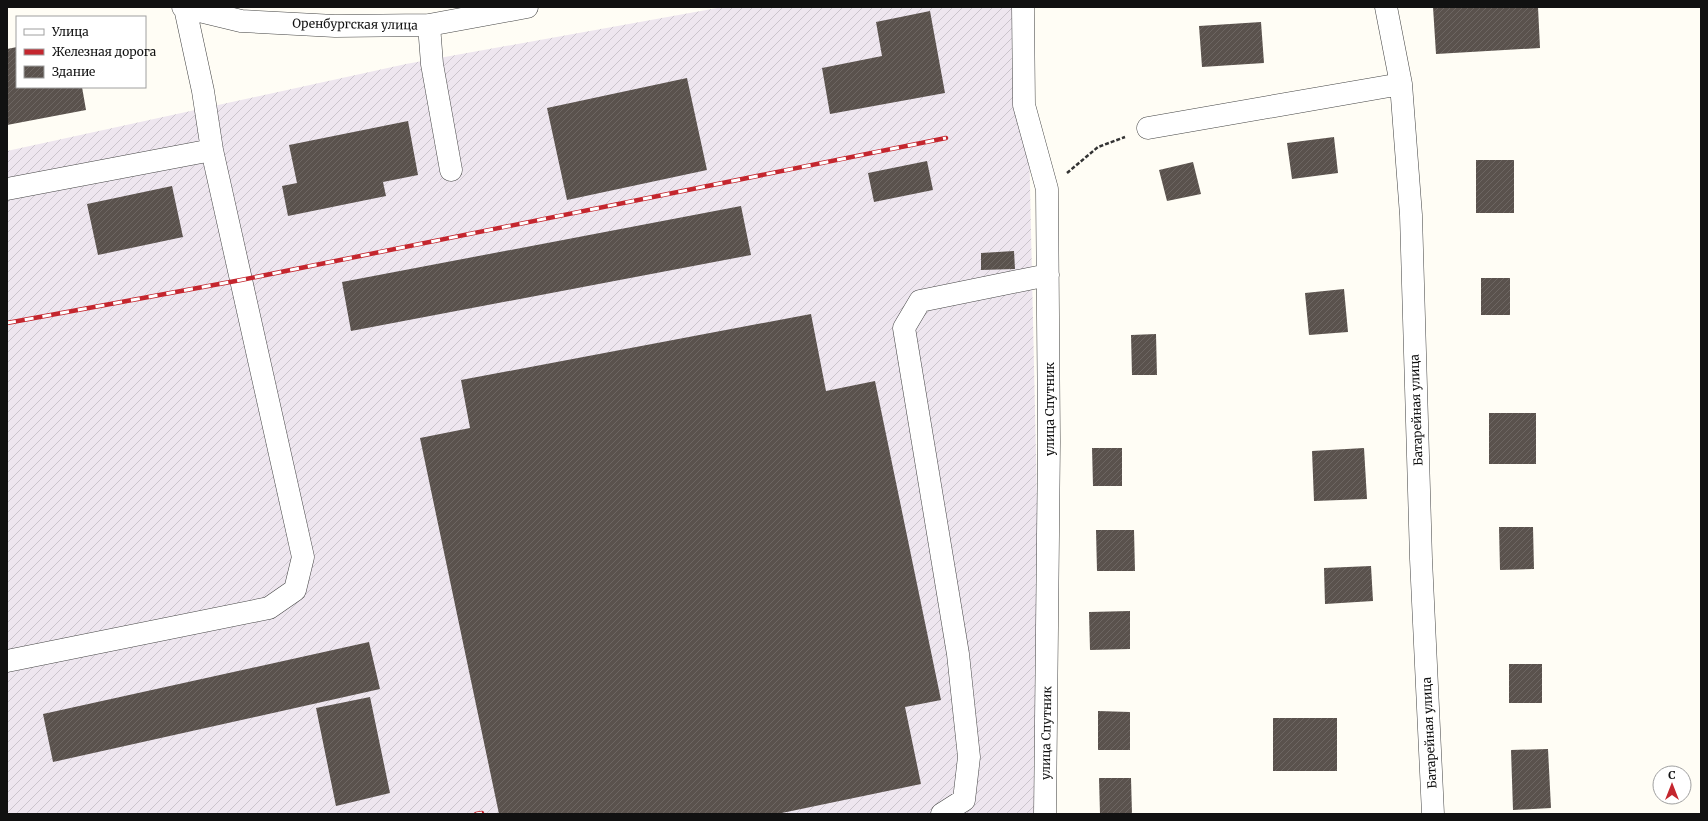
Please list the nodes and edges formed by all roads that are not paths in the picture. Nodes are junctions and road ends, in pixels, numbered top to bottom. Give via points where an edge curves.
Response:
1 (527, 7) edge
2 (1023, 7) edge
3 (1386, 7) edge
4 (184, 8) edge
5 (429, 25) junction
6 (1401, 84) junction
7 (1148, 128) road end
8 (212, 150) junction
9 (451, 170) dead end
10 (7, 189) edge
11 (1048, 275) junction
12 (7, 661) edge
13 (942, 814) edge
14 (1045, 814) edge
15 (1433, 814) edge

1 - 5 street, Оренбургская улица
2 - 11 street, улица Спутник via 1024,105 1047,189
3 - 6 street, Батарейная улица
4 - 5 street, Оренбургская улица via 241,21 335,26
4 - 8 street via 203,91
5 - 9 street via 432,64
6 - 7 street
6 - 15 street, Батарейная улица via 1411,215 1421,551
8 - 10 street
8 - 12 street via 303,557 295,590 269,608
11 - 13 street via 920,301 904,328 958,654 969,757 964,800
11 - 14 street, улица Спутник

